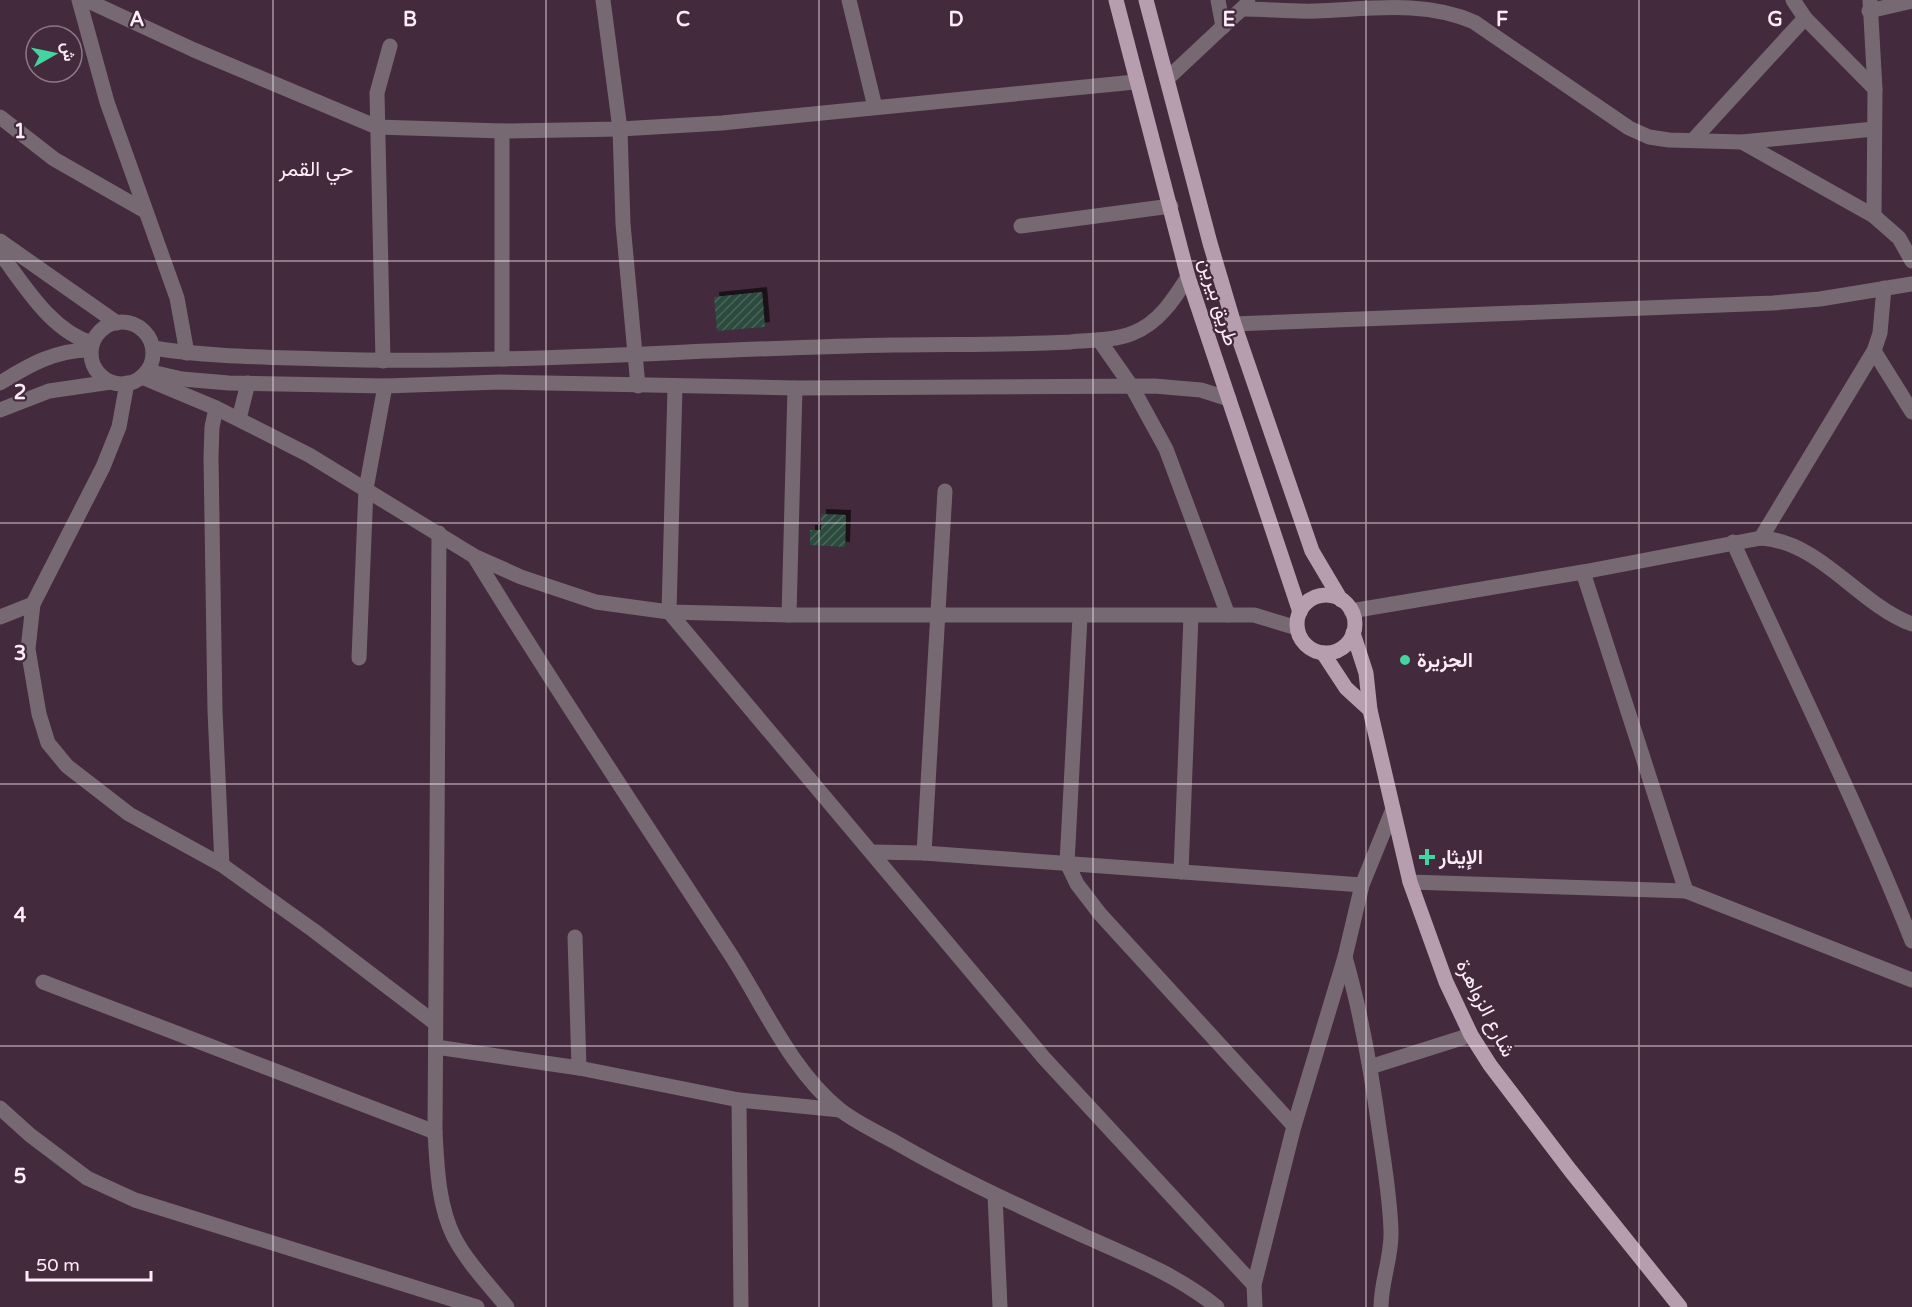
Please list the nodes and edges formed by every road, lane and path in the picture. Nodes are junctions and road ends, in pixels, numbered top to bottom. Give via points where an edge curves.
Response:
1 (79, 0) edge
2 (86, 0) edge
3 (603, 0) edge
4 (849, 0) edge
5 (1116, 0) edge
6 (1146, 0) edge
7 (1218, 0) edge
8 (1793, 0) edge
9 (1912, 1) edge
10 (1246, 4) edge
11 (1870, 5) edge
12 (1805, 18) junction
13 (1223, 27) junction
14 (390, 46) dead end
15 (1167, 79) junction
16 (1135, 82) junction
17 (1875, 89) junction
18 (875, 107) junction
19 (0, 117) edge
20 (377, 127) junction
21 (620, 129) junction
22 (1874, 129) junction
23 (502, 131) junction
24 (1694, 140) junction
25 (1742, 142) junction
26 (1171, 206) junction
27 (145, 211) junction
28 (1874, 216) junction
29 (1021, 226) dead end
30 (0, 241) edge
31 (0, 253) edge
32 (1912, 261) edge
33 (1188, 277) junction
34 (1912, 284) edge
35 (1884, 288) junction
36 (117, 323) junction
37 (1234, 324) junction
38 (1099, 340) junction
39 (91, 346) junction
40 (153, 348) junction
41 (1874, 351) junction
42 (187, 353) junction
43 (235, 356) junction
44 (637, 356) junction
45 (502, 359) junction
46 (383, 361) junction
47 (144, 374) junction
48 (119, 382) junction
49 (0, 383) edge
50 (229, 383) junction
51 (248, 383) junction
52 (385, 386) junction
53 (638, 386) junction
54 (675, 387) junction
55 (1132, 387) junction
56 (795, 388) junction
57 (1229, 399) junction
58 (216, 408) junction
59 (0, 410) edge
60 (1912, 412) edge
61 (239, 419) junction
62 (366, 489) junction
63 (945, 491) dead end
64 (439, 533) junction
65 (1761, 538) junction
66 (1733, 542) junction
67 (474, 556) junction
68 (1583, 572) junction
69 (33, 604) junction
70 (1346, 606) junction
71 (669, 612) junction
72 (1300, 612) junction
73 (789, 615) junction
74 (1228, 615) junction
75 (939, 616) junction
76 (1080, 616) junction
77 (1191, 616) junction
78 (0, 617) edge
79 (1912, 624) edge
80 (1297, 628) junction
81 (1353, 633) junction
82 (1323, 653) junction
83 (359, 658) dead end
84 (1370, 710) junction
85 (1393, 809) junction
86 (872, 852) junction
87 (924, 853) junction
88 (1067, 863) junction
89 (222, 864) junction
90 (1181, 872) junction
91 (1410, 882) junction
92 (1362, 885) junction
93 (1686, 891) junction
94 (574, 937) dead end
95 (1912, 941) edge
96 (1345, 957) junction
97 (1912, 980) edge
98 (43, 982) dead end
99 (435, 1023) junction
100 (1472, 1035) junction
101 (436, 1047) junction
102 (1370, 1067) junction
103 (579, 1068) junction
104 (739, 1100) junction
105 (0, 1108) edge
106 (840, 1110) junction
107 (1294, 1126) junction
108 (435, 1132) junction
109 (994, 1195) junction
110 (1254, 1285) junction
111 (454, 1304) edge
112 (477, 1307) edge
113 (507, 1307) edge
114 (741, 1307) edge
115 (1000, 1307) edge
116 (1217, 1307) edge
117 (1255, 1307) edge
118 (1381, 1307) edge
119 (1680, 1307) edge

1 - 27 street via 107,102
2 - 20 street
3 - 21 street
4 - 18 street
5 - 16 main road, طريق بيرين
6 - 15 main road, طريق بيرين
7 - 13 street
8 - 12 street
9 - 11 street
10 - 13 street
10 - 24 street via 1314,12 1417,5 1446,10 1474,22 1629,128 1649,137
11 - 17 street
12 - 17 street
12 - 24 street
13 - 15 street
14 - 20 street via 377,93
15 - 37 main road, طريق بيرين
16 - 18 street
16 - 26 main road, طريق بيرين
17 - 22 street
18 - 21 street
19 - 27 street via 54,159
20 - 23 street
20 - 46 street
21 - 23 street
21 - 44 street via 623,224
22 - 25 street
22 - 28 street
23 - 45 street
24 - 25 street
25 - 28 street
26 - 29 street
26 - 33 main road, طريق بيرين
27 - 42 street via 177,298
28 - 32 street via 1899,238
30 - 36 street
31 - 39 street via 63,329
33 - 38 street via 1172,302 1146,326 1132,334
33 - 57 main road, طريق بيرين
34 - 35 street
35 - 37 street via 1773,303
35 - 41 street via 1880,333
36 - 39 street via 103,330
36 - 40 street via 140,328
37 - 70 main road, طريق بيرين via 1312,551
38 - 44 street
38 - 55 street
39 - 48 street via 97,370
39 - 49 street via 46,358
40 - 42 street
40 - 47 street via 151,364
41 - 60 street
41 - 65 street
42 - 43 street
43 - 46 street
43 - 50 street
44 - 45 street
44 - 53 street
45 - 46 street
47 - 48 street
47 - 50 street
47 - 58 street
48 - 59 street via 49,392
48 - 69 street via 119,427 103,467
50 - 51 street
51 - 52 street
51 - 61 street
52 - 53 street via 500,382
52 - 62 street
53 - 54 street
54 - 56 street
54 - 71 street
55 - 56 street
55 - 57 street via 1183,388
55 - 74 street via 1180,482
56 - 73 street
57 - 72 main road, طريق بيرين
58 - 61 street
58 - 89 street via 211,457
61 - 62 street
62 - 64 street
62 - 83 street
63 - 75 street
64 - 67 street
64 - 99 street
65 - 66 street
65 - 79 street via 1786,541
66 - 68 street
66 - 95 street via 1848,788
67 - 71 street via 596,602
67 - 106 street via 797,1063
68 - 70 street
68 - 93 street
69 - 78 street
69 - 89 street via 28,649 48,743 68,766 129,814
70 - 72 main road via 1334,596 1318,597
70 - 81 main road via 1354,622
71 - 73 street
71 - 86 street
72 - 80 main road
73 - 75 street
74 - 77 street
74 - 80 street via 1268,618
75 - 76 street
75 - 87 street
76 - 77 street
76 - 88 street
77 - 90 street
80 - 82 main road via 1306,645
81 - 82 main road via 1345,646
81 - 84 main road, شارع الزواهرة via 1366,673
82 - 84 main road via 1346,688
84 - 85 main road, شارع الزواهرة
85 - 91 main road, شارع الزواهرة
85 - 92 street
86 - 87 street
86 - 110 street via 1044,1058
87 - 88 street
88 - 90 street
88 - 107 street via 1077,884 1100,914
89 - 99 street
90 - 92 street
91 - 93 street
91 - 100 main road, شارع الزواهرة via 1446,982
92 - 96 street
93 - 97 street
94 - 103 street
96 - 102 street
96 - 107 street
98 - 108 street
99 - 101 street
100 - 102 street
100 - 119 main road, شارع الزواهرة via 1490,1065 1570,1170
101 - 103 street
101 - 108 street
102 - 118 street via 1391,1231 1391,1259
103 - 104 street
104 - 106 street
104 - 114 street
105 - 111 street via 87,1178 135,1200
106 - 109 street
107 - 110 street
108 - 113 street via 438,1173 454,1237
109 - 115 street
109 - 116 street via 1156,1268 1191,1286
110 - 117 street
111 - 112 street

